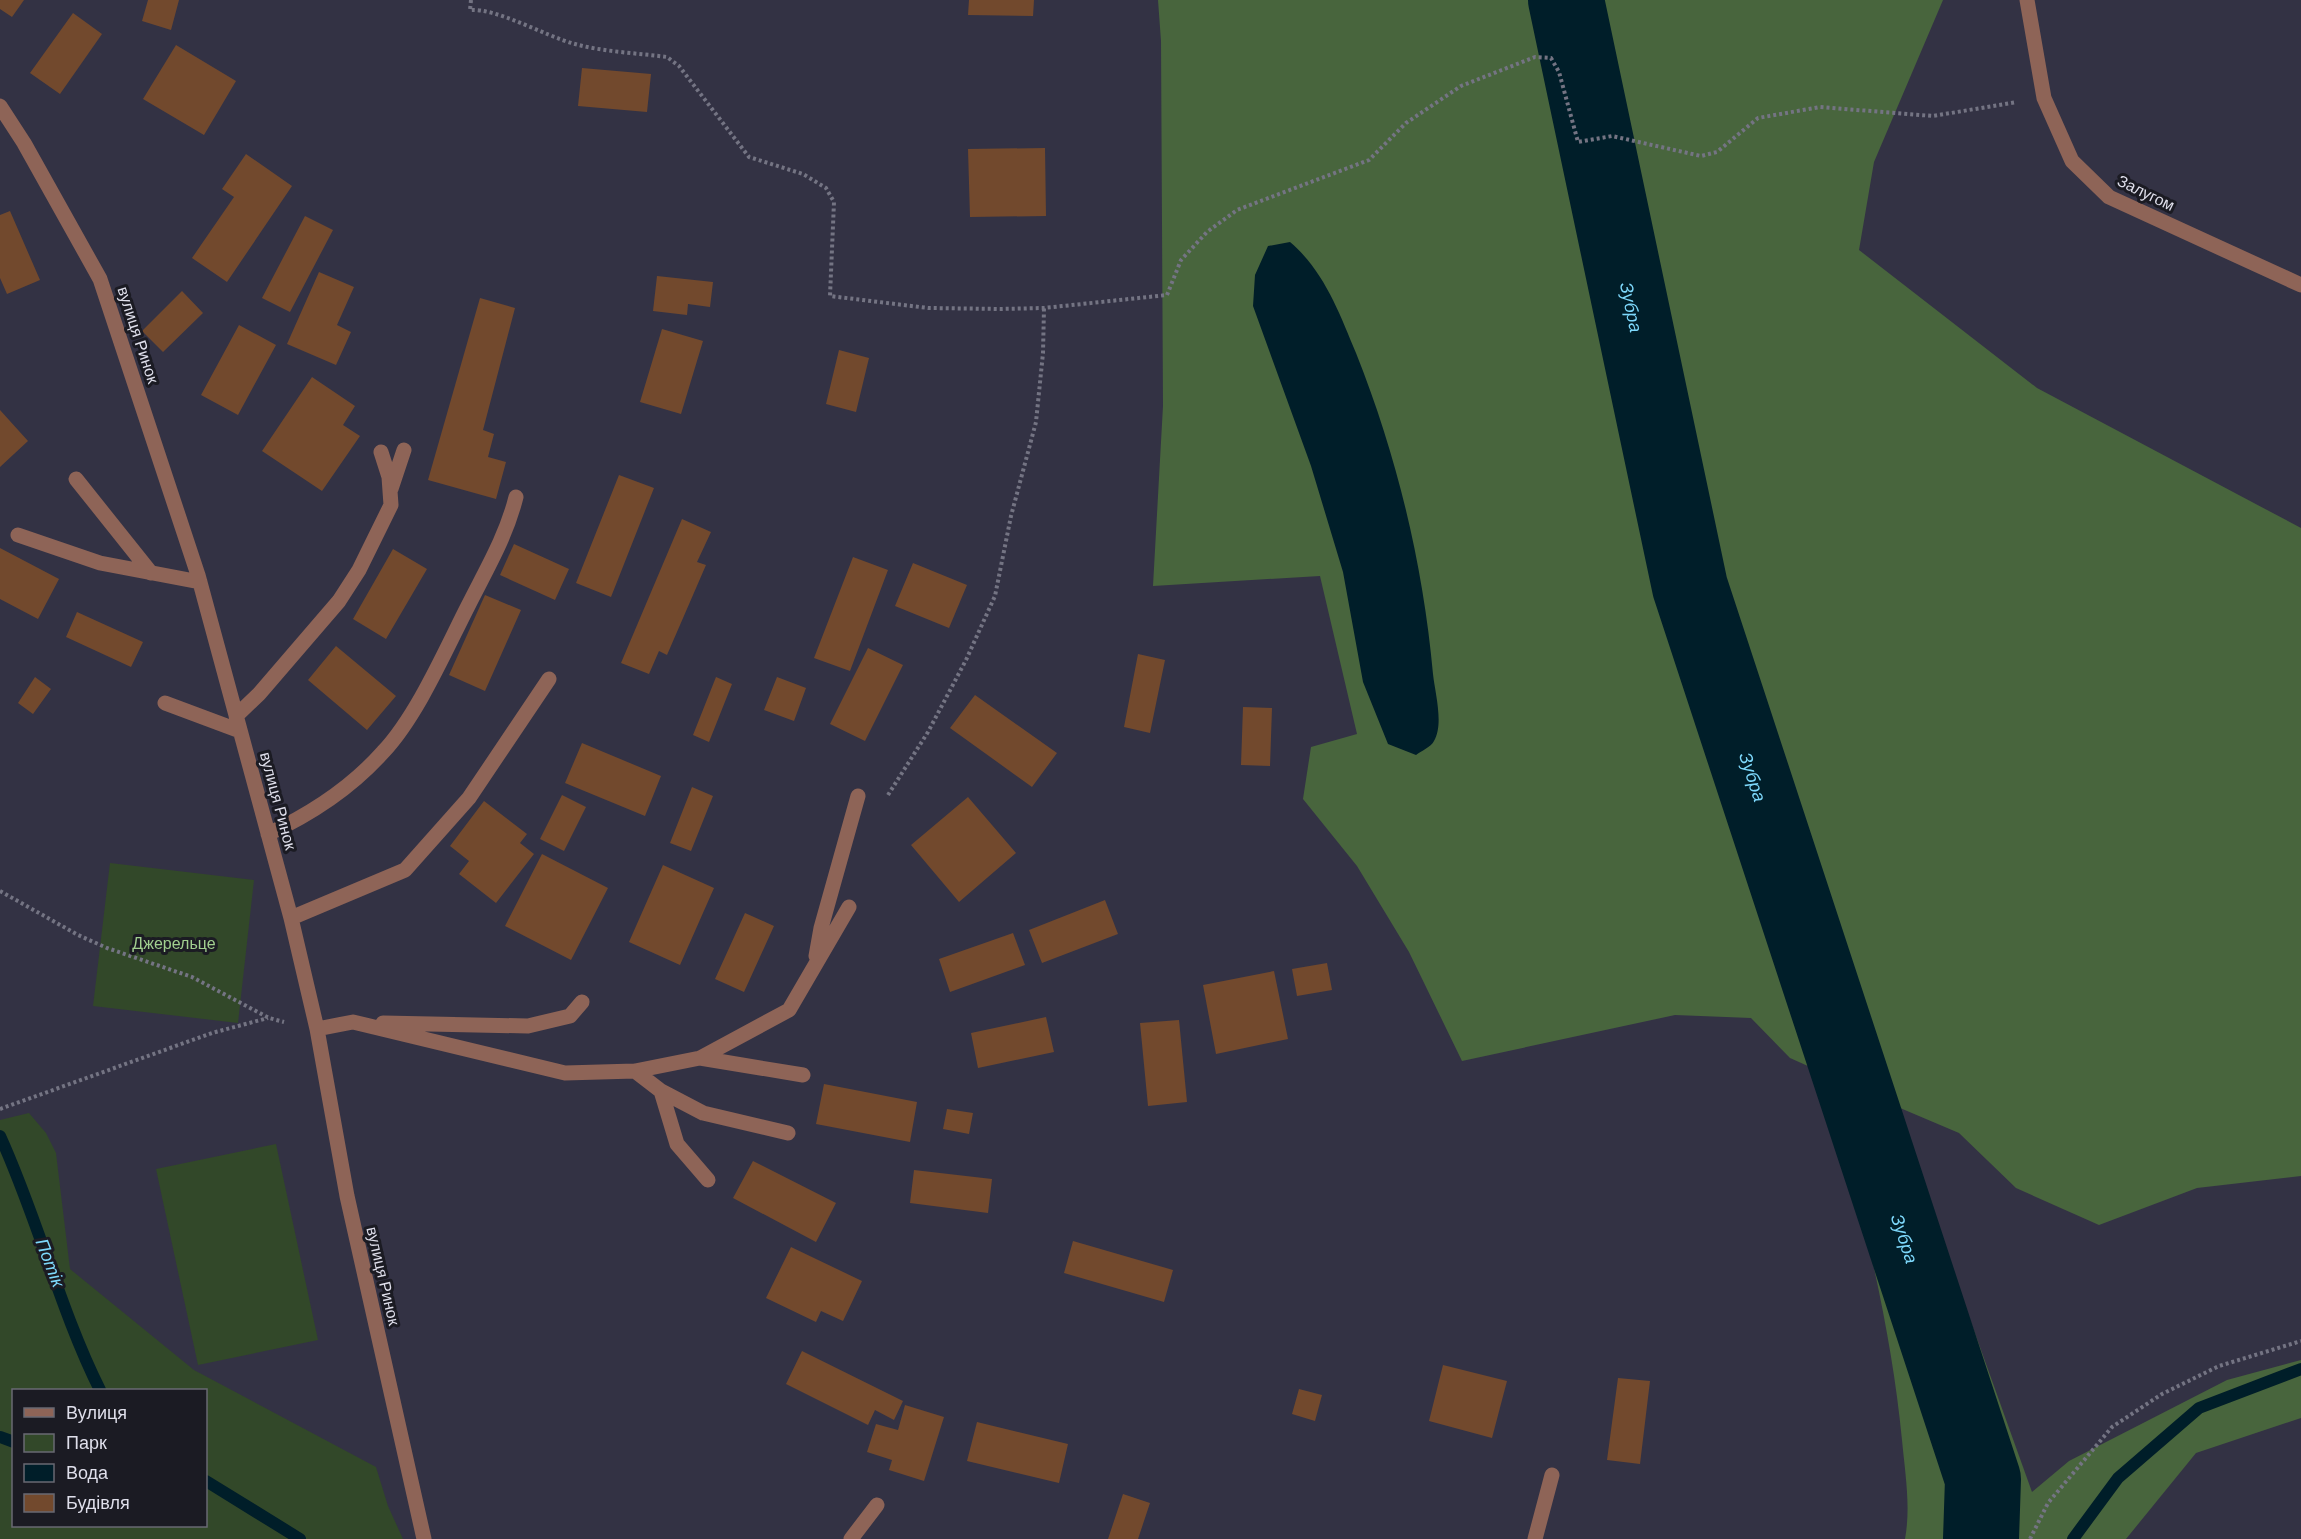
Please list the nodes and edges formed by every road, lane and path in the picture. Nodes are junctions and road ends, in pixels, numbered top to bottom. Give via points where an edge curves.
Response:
1 (471, 0) edge
2 (2027, 0) edge
3 (2044, 98) junction
4 (0, 106) edge
5 (2301, 285) edge
6 (1044, 308) junction
7 (404, 450) dead end
8 (381, 452) dead end
9 (76, 478) dead end
10 (390, 495) junction
11 (516, 497) dead end
12 (18, 535) dead end
13 (151, 573) junction
14 (200, 582) junction
15 (549, 680) dead end
16 (165, 703) dead end
17 (238, 724) junction
18 (858, 796) dead end
19 (887, 796) dead end
20 (268, 834) junction
21 (0, 891) edge
22 (849, 908) dead end
23 (291, 918) junction
24 (815, 965) junction
25 (582, 1002) dead end
26 (269, 1018) junction
27 (353, 1022) junction
28 (317, 1029) junction
29 (700, 1058) junction
30 (635, 1071) junction
31 (803, 1075) dead end
32 (661, 1091) junction
33 (2, 1108) edge
34 (788, 1133) dead end
35 (708, 1180) dead end
36 (2301, 1341) edge
37 (1552, 1475) dead end
38 (877, 1505) dead end
39 (424, 1539) edge
40 (850, 1539) edge
41 (1535, 1539) edge
42 (2030, 1539) edge

1 - 6 path via 470,10 482,9 541,34 577,45 667,57 679,66 749,157 803,174 826,188 834,202 830,296 928,309
2 - 3 street, Залугом
3 - 5 street, Залугом via 2072,161 2109,197
3 - 6 path via 1933,116 1820,107 1758,118 1717,152 1701,156 1612,136 1578,142 1559,72 1551,57 1534,57 1461,86 1406,123 1369,160 1237,210 1207,232 1181,260 1167,295
4 - 14 street, вулиця Ринок via 100,279
6 - 19 path via 1036,422 995,596 928,732
7 - 10 street
8 - 10 street
9 - 13 street
10 - 17 street via 391,505 344,593
11 - 20 street via 502,541 439,663 384,752 305,817
12 - 13 street via 100,563
13 - 14 street
14 - 17 street, вулиця Ринок
15 - 23 street via 469,798 405,870
16 - 17 street
17 - 20 street, вулиця Ринок
18 - 24 street via 823,918
20 - 23 street, вулиця Ринок
21 - 26 path via 78,934 192,977
22 - 24 street
23 - 28 street, вулиця Ринок
24 - 29 street via 789,1010
25 - 27 street via 570,1016 528,1026
26 - 28 path
26 - 33 path via 212,1033
27 - 28 street
27 - 30 street via 565,1073
28 - 39 street, вулиця Ринок via 347,1196
29 - 30 street
29 - 31 street
30 - 32 street
32 - 34 street via 703,1113
32 - 35 street via 677,1144
36 - 42 path via 2219,1366 2162,1394 2112,1427 2048,1503
37 - 41 street
38 - 40 street

